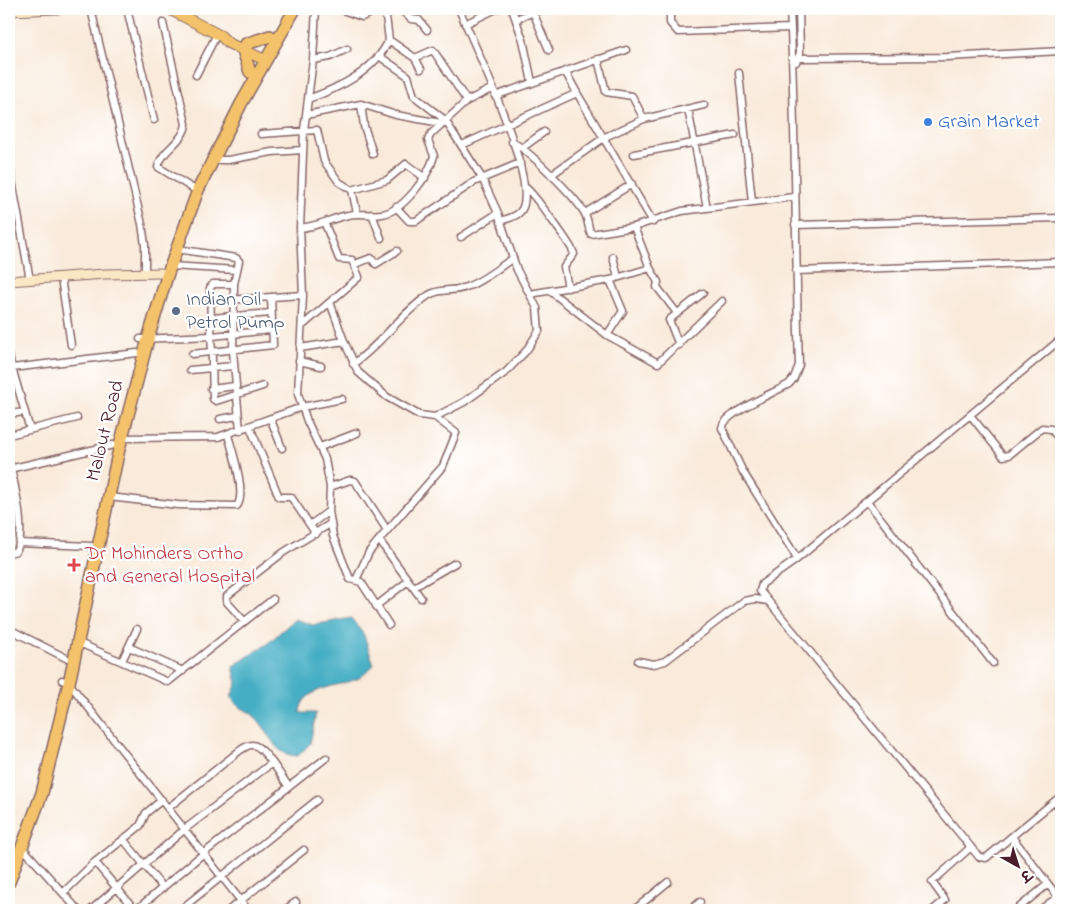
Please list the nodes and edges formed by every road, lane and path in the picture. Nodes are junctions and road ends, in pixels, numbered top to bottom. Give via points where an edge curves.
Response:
1 (58, 9) edge
2 (91, 9) edge
3 (128, 9) edge
4 (170, 9) edge
5 (286, 9) edge
6 (295, 9) edge
7 (316, 9) edge
8 (340, 9) edge
9 (380, 9) edge
10 (385, 9) edge
11 (400, 9) edge
12 (459, 9) edge
13 (496, 9) edge
14 (512, 9) edge
15 (542, 9) edge
16 (670, 9) edge
17 (790, 9) edge
18 (799, 9) edge
19 (9, 10) edge
20 (183, 12) edge
21 (533, 12) junction
22 (516, 19) junction
23 (164, 24) dead end
24 (465, 24) junction
25 (791, 28) junction
26 (427, 30) dead end
27 (219, 35) junction
28 (270, 36) junction
29 (389, 40) junction
30 (244, 47) junction
31 (347, 49) dead end
32 (549, 50) dead end
33 (626, 50) dead end
34 (1061, 51) edge
35 (263, 56) junction
36 (380, 56) junction
37 (415, 58) junction
38 (799, 58) junction
39 (598, 59) junction
40 (313, 60) junction
41 (794, 65) junction
42 (421, 69) dead end
43 (565, 71) junction
44 (250, 72) junction
45 (739, 73) dead end
46 (196, 75) dead end
47 (532, 82) junction
48 (492, 88) junction
49 (577, 93) junction
50 (495, 96) junction
51 (308, 99) junction
52 (467, 101) junction
53 (238, 102) junction
54 (361, 104) junction
55 (704, 105) dead end
56 (688, 109) junction
57 (306, 115) junction
58 (644, 119) junction
59 (154, 120) dead end
60 (443, 122) junction
61 (506, 124) junction
62 (304, 130) junction
63 (544, 132) dead end
64 (261, 134) dead end
65 (735, 135) dead end
66 (605, 137) junction
67 (512, 142) junction
68 (695, 142) junction
69 (462, 145) junction
70 (522, 148) junction
71 (303, 150) junction
72 (373, 154) dead end
73 (634, 154) dead end
74 (213, 160) junction
75 (520, 163) junction
76 (9, 164) edge
77 (551, 176) junction
78 (425, 178) junction
79 (482, 178) junction
80 (632, 184) junction
81 (192, 188) junction
82 (526, 188) junction
83 (352, 190) junction
84 (794, 197) junction
85 (752, 202) junction
86 (396, 207) junction
87 (707, 208) junction
88 (498, 213) junction
89 (585, 213) junction
90 (356, 214) junction
91 (372, 214) junction
92 (1061, 218) edge
93 (501, 221) junction
94 (653, 222) junction
95 (325, 224) junction
96 (795, 225) junction
97 (634, 227) junction
98 (300, 228) junction
99 (461, 237) dead end
100 (381, 238) dead end
101 (177, 250) junction
102 (397, 251) dead end
103 (613, 256) dead end
104 (512, 259) junction
105 (1061, 262) edge
106 (354, 264) junction
107 (171, 266) junction
108 (650, 268) junction
109 (236, 270) junction
110 (796, 271) junction
111 (145, 273) junction
112 (162, 273) junction
113 (61, 278) junction
114 (618, 278) junction
115 (30, 280) junction
116 (610, 280) junction
117 (9, 281) edge
118 (234, 284) junction
119 (568, 288) junction
120 (550, 291) junction
121 (702, 293) dead end
122 (530, 294) junction
123 (303, 295) junction
124 (272, 297) junction
125 (233, 299) junction
126 (211, 301) junction
127 (722, 301) dead end
128 (330, 302) junction
129 (677, 313) junction
130 (271, 314) junction
131 (234, 316) junction
132 (211, 318) junction
133 (302, 326) junction
134 (271, 330) junction
135 (234, 334) junction
136 (607, 335) junction
137 (212, 336) junction
138 (144, 339) junction
139 (1061, 339) edge
140 (344, 341) junction
141 (71, 344) dead end
142 (679, 344) junction
143 (300, 348) junction
144 (233, 351) junction
145 (137, 353) junction
146 (212, 353) junction
147 (192, 354) dead end
148 (9, 356) edge
149 (298, 361) junction
150 (353, 364) junction
151 (233, 366) junction
152 (320, 366) dead end
153 (12, 368) junction
154 (210, 369) junction
155 (190, 370) dead end
156 (235, 386) junction
157 (263, 386) dead end
158 (211, 389) junction
159 (235, 396) junction
160 (342, 399) dead end
161 (302, 407) junction
162 (25, 412) junction
163 (9, 414) edge
164 (237, 416) junction
165 (971, 416) junction
166 (435, 417) junction
167 (76, 418) dead end
168 (220, 419) dead end
169 (271, 420) junction
170 (250, 427) junction
171 (30, 430) junction
172 (240, 431) junction
173 (357, 433) dead end
174 (228, 435) junction
175 (9, 436) edge
176 (1061, 440) edge
177 (117, 441) junction
178 (320, 447) junction
179 (282, 448) dead end
180 (9, 466) edge
181 (330, 487) junction
182 (109, 496) junction
183 (867, 501) junction
184 (329, 511) junction
185 (330, 524) junction
186 (310, 525) junction
187 (387, 530) junction
188 (316, 534) junction
189 (379, 540) junction
190 (19, 543) junction
191 (91, 546) junction
192 (9, 553) edge
193 (796, 560) junction
194 (456, 563) dead end
195 (356, 580) junction
196 (408, 580) junction
197 (414, 587) junction
198 (273, 598) dead end
199 (421, 598) dead end
200 (768, 601) junction
201 (376, 606) junction
202 (244, 621) junction
203 (389, 625) dead end
204 (9, 629) edge
205 (137, 629) dead end
206 (77, 642) junction
207 (129, 647) junction
208 (66, 658) junction
209 (638, 660) dead end
210 (122, 661) junction
211 (993, 663) dead end
212 (183, 671) junction
213 (65, 682) junction
214 (326, 758) dead end
215 (272, 763) junction
216 (289, 787) junction
217 (1061, 796) edge
218 (162, 800) junction
219 (317, 800) dead end
220 (168, 808) junction
221 (185, 829) junction
222 (1011, 838) junction
223 (123, 839) junction
224 (22, 847) junction
225 (971, 847) junction
226 (304, 850) dead end
227 (204, 853) junction
228 (9, 862) edge
229 (95, 862) junction
230 (144, 864) junction
231 (221, 876) junction
232 (9, 882) edge
233 (668, 882) dead end
234 (1048, 884) junction
235 (116, 888) junction
236 (163, 888) junction
237 (63, 893) junction
238 (1060, 899) edge
239 (241, 900) junction
240 (296, 902) dead end
241 (700, 902) dead end
242 (78, 910) edge
243 (91, 910) edge
244 (136, 910) edge
245 (180, 910) edge
246 (229, 910) edge
247 (248, 910) edge
248 (285, 910) edge
249 (634, 910) edge
250 (690, 910) edge
251 (933, 910) edge
252 (1016, 910) edge
253 (1041, 910) edge

1 - 19 street
2 - 111 street via 142,224
3 - 59 street
4 - 20 main road
5 - 28 highway, Malout Road
6 - 35 highway, Malout Road
7 - 40 street
8 - 9 street via 362,17
10 - 29 street
11 - 26 street via 412,19 419,20
12 - 24 street
13 - 24 street
14 - 22 street
15 - 21 street
16 - 25 street via 670,23 678,32
17 - 25 street
18 - 38 street
20 - 27 main road
21 - 22 street
21 - 32 street
22 - 47 street
23 - 81 street via 186,124 185,131 158,167
24 - 48 street
25 - 41 street
27 - 30 main road via 223,40
27 - 46 street
28 - 30 highway
28 - 35 highway, Malout Road
29 - 36 street
29 - 37 street
30 - 35 main road
30 - 44 highway
31 - 40 street
33 - 39 street
34 - 38 street via 947,57
35 - 44 highway, Malout Road
35 - 53 highway, Malout Road
36 - 51 street via 343,85
36 - 60 street via 408,76 414,96
37 - 42 street
37 - 52 street via 433,50
38 - 41 street
39 - 43 street
39 - 58 street via 606,92 632,96
40 - 51 street
41 - 84 street
43 - 47 street
43 - 49 street
44 - 53 highway, Malout Road
45 - 85 street
47 - 50 street
48 - 50 street
48 - 52 street
49 - 61 street
49 - 66 street
50 - 61 street
51 - 57 street
52 - 60 street
53 - 74 highway, Malout Road
53 - 81 highway, Malout Road
54 - 57 street
54 - 60 street via 396,115
54 - 72 street
55 - 56 street
56 - 58 street
56 - 68 street
57 - 62 street
58 - 66 street
60 - 69 street
60 - 78 street via 428,138 434,156
61 - 67 street
61 - 69 street
62 - 64 street
62 - 71 street
62 - 83 street via 317,130 324,161 339,182
63 - 70 street
65 - 68 street
66 - 77 street
66 - 80 street
67 - 70 street
67 - 75 street
68 - 73 street
68 - 87 street
69 - 79 street
70 - 77 street
71 - 74 street
71 - 98 street
74 - 101 highway, Malout Road via 198,190
75 - 79 street
75 - 82 street
76 - 115 street
77 - 89 street
78 - 83 street via 406,164 387,180
78 - 86 street
79 - 86 street via 448,197 416,221 409,221
79 - 88 street
80 - 89 street
80 - 94 street
81 - 112 highway, Malout Road
82 - 93 street via 522,209
82 - 119 street via 572,246 574,254 564,267
83 - 90 street
84 - 85 street
84 - 96 street
85 - 87 street
86 - 91 street via 387,213
87 - 94 street via 675,213
88 - 93 street
88 - 99 street
89 - 97 street via 590,234
90 - 91 street
90 - 95 street
91 - 100 street
92 - 96 street
93 - 104 street
94 - 97 street
95 - 98 street
95 - 106 street via 339,259 352,260
96 - 110 street
97 - 108 street
98 - 123 street
101 - 107 highway, Malout Road
101 - 109 street via 236,258 239,261
102 - 106 street via 376,264 369,258
103 - 114 street
104 - 122 street
104 - 150 street via 465,288 441,290 428,296
105 - 110 street
106 - 128 street via 358,278
107 - 109 street
107 - 138 highway, Malout Road
108 - 114 street
108 - 129 street via 658,282 657,287
109 - 118 street
110 - 193 street via 797,372 789,384 728,417 722,428 730,448
111 - 112 street
111 - 113 street
112 - 138 highway, Malout Road
113 - 115 street
113 - 141 street
114 - 116 street
115 - 117 street
116 - 119 street
116 - 136 street via 623,311
118 - 125 street
118 - 126 street via 211,286
119 - 120 street
120 - 122 street
120 - 136 street
121 - 129 street
122 - 166 street via 537,308 539,331 526,351 506,372 480,391
123 - 124 street
123 - 133 street
124 - 125 street
124 - 130 street
125 - 126 street
125 - 131 street
126 - 132 street
127 - 142 street
128 - 133 street
128 - 140 street
129 - 142 street via 669,321
130 - 131 street
130 - 134 street
131 - 132 street
131 - 135 street
132 - 137 street
133 - 143 street
134 - 135 street
134 - 144 street via 273,345
135 - 137 street
135 - 144 street
136 - 142 street via 658,363
137 - 138 street
137 - 146 street
138 - 145 highway, Malout Road
138 - 177 highway, Malout Road
139 - 165 street
140 - 143 street
140 - 150 street
143 - 149 street
144 - 146 street
144 - 151 street
145 - 153 street
145 - 177 highway, Malout Road
146 - 147 street
146 - 154 street
148 - 153 street
149 - 152 street
149 - 161 street via 298,394
150 - 166 street via 358,372 399,405 419,415
151 - 154 street
151 - 156 street
153 - 162 street
154 - 155 street
154 - 158 street
156 - 158 street
156 - 159 street
157 - 159 street
158 - 159 street via 216,401
159 - 164 street
160 - 161 street
161 - 169 street
161 - 178 street
162 - 163 street
162 - 171 street
164 - 168 street
164 - 172 street
165 - 176 street via 1003,456 1009,455 1042,428 1051,429
165 - 183 street
166 - 187 street via 456,433 443,466
167 - 171 street
169 - 170 street
169 - 179 street
170 - 172 street
170 - 186 street via 278,497 290,496
171 - 175 street
172 - 174 street
173 - 178 street
174 - 177 street
174 - 182 street via 239,476 240,502 237,506 178,505
177 - 180 street
177 - 182 highway, Malout Road
177 - 191 highway, Malout Road
178 - 181 street
180 - 190 street via 18,499
181 - 184 street
181 - 187 street via 355,481
182 - 206 highway, Malout Road
183 - 193 street
183 - 211 street
184 - 185 street
184 - 186 street
185 - 188 street
185 - 195 street via 350,579
186 - 188 street
187 - 189 street
188 - 202 street via 284,552 227,596 227,602
189 - 195 street via 369,552
189 - 196 street
190 - 191 street
190 - 192 street via 16,551
191 - 208 highway, Malout Road
193 - 200 street via 760,586
194 - 197 street
195 - 201 street via 361,582
196 - 197 street
196 - 201 street
197 - 199 street
198 - 202 street
200 - 209 street via 744,601 665,661 654,664
200 - 225 street
201 - 203 street
202 - 212 street
204 - 208 street
205 - 207 street
206 - 210 street
206 - 213 highway, Malout Road
207 - 210 street
207 - 212 street
208 - 213 highway, Malout Road
210 - 212 street via 165,682
213 - 218 street
213 - 224 highway, Malout Road via 42,793
213 - 228 highway, Malout Road via 35,791
214 - 216 street
215 - 216 street
215 - 220 street via 259,747 245,747
215 - 221 street
216 - 227 street
217 - 222 street
218 - 220 street
218 - 223 street via 146,813 140,826
219 - 231 street
220 - 221 street
221 - 227 street
221 - 230 street
222 - 225 street via 984,859
222 - 234 street
223 - 229 street
223 - 230 street
224 - 232 highway, Malout Road
224 - 237 street
225 - 251 street via 932,882 945,900
226 - 239 street
227 - 231 street
227 - 236 street
229 - 235 street
229 - 237 street
230 - 235 street
230 - 236 street
231 - 239 street
231 - 245 street
233 - 249 street
234 - 238 street
234 - 252 street
235 - 243 street
235 - 244 street
236 - 244 street
237 - 242 street
238 - 253 street
239 - 246 street
239 - 247 street
240 - 248 street
241 - 250 street

